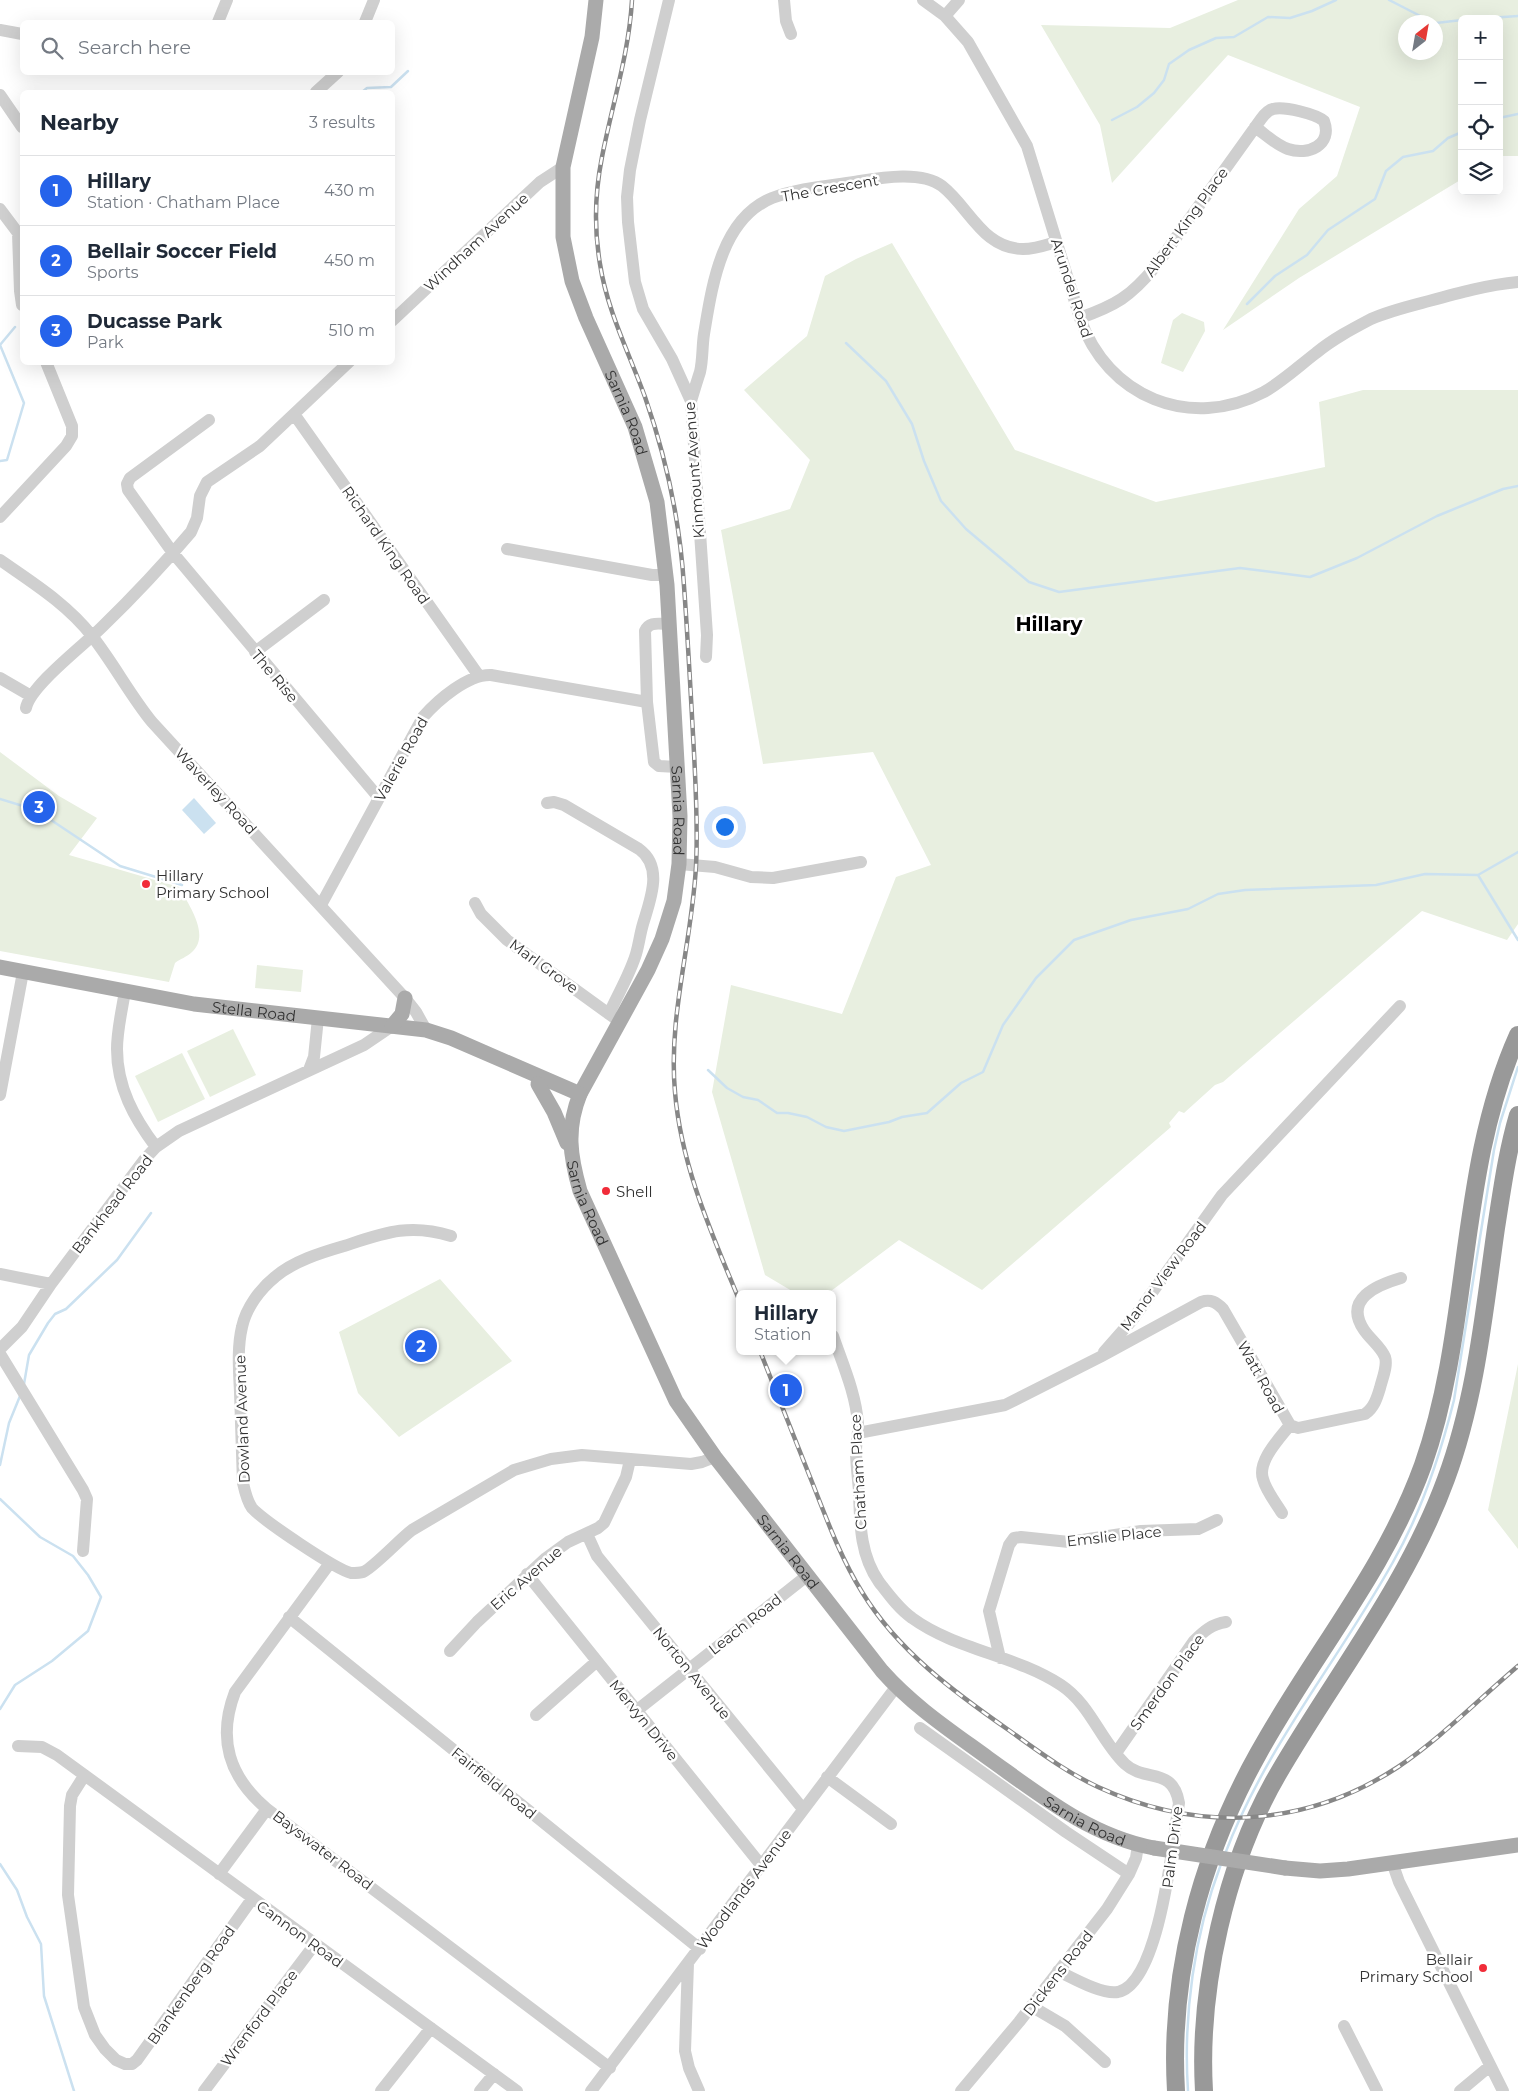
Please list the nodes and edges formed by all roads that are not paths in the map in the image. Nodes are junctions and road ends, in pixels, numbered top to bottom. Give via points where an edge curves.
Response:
1 (227, 0) edge
2 (374, 0) edge
3 (596, 0) edge
4 (669, 0) edge
5 (784, 0) edge
6 (923, 0) edge
7 (959, 0) edge
8 (945, 16) junction
9 (219, 20) edge
10 (366, 20) edge
11 (0, 30) edge
12 (20, 34) edge
13 (790, 34) dead end
14 (335, 75) edge
15 (318, 90) edge
16 (0, 95) edge
17 (20, 124) edge
18 (1255, 127) junction
19 (563, 167) junction
20 (0, 209) edge
21 (1056, 242) junction
22 (1518, 282) edge
23 (20, 291) edge
24 (395, 318) edge
25 (1080, 318) junction
26 (47, 365) edge
27 (344, 365) edge
28 (691, 401) junction
29 (294, 414) junction
30 (209, 420) dead end
31 (0, 517) edge
32 (507, 549) dead end
33 (173, 553) junction
34 (0, 560) edge
35 (666, 575) junction
36 (324, 600) dead end
37 (669, 624) junction
38 (92, 636) junction
39 (255, 652) junction
40 (706, 657) dead end
41 (479, 676) junction
42 (0, 678) edge
43 (31, 696) junction
44 (647, 702) junction
45 (26, 708) dead end
46 (677, 767) junction
47 (379, 798) junction
48 (547, 803) dead end
49 (861, 862) dead end
50 (679, 864) junction
51 (475, 903) dead end
52 (321, 905) junction
53 (0, 967) edge
54 (22, 972) junction
55 (126, 991) junction
56 (405, 998) junction
57 (1400, 1006) dead end
58 (318, 1018) junction
59 (615, 1018) junction
60 (392, 1026) junction
61 (426, 1030) junction
62 (1518, 1035) edge
63 (503, 1061) junction
64 (309, 1070) junction
65 (538, 1084) junction
66 (0, 1095) edge
67 (578, 1098) junction
68 (1518, 1115) edge
69 (156, 1147) junction
70 (571, 1154) junction
71 (451, 1236) dead end
72 (0, 1274) edge
73 (1401, 1278) dead end
74 (51, 1284) junction
75 (836, 1345) edge
76 (0, 1349) edge
77 (0, 1354) edge
78 (1100, 1358) junction
79 (1290, 1425) junction
80 (858, 1433) junction
81 (715, 1456) junction
82 (630, 1460) junction
83 (1282, 1513) dead end
84 (1217, 1520) dead end
85 (587, 1534) junction
86 (83, 1551) dead end
87 (330, 1563) junction
88 (527, 1574) junction
89 (808, 1575) junction
90 (289, 1617) junction
91 (1226, 1622) dead end
92 (450, 1651) dead end
93 (1000, 1658) junction
94 (596, 1662) junction
95 (689, 1669) junction
96 (896, 1687) junction
97 (636, 1711) junction
98 (536, 1715) dead end
99 (920, 1728) dead end
100 (18, 1746) dead end
101 (1116, 1753) junction
102 (970, 1754) junction
103 (84, 1776) junction
104 (827, 1777) junction
105 (268, 1809) junction
106 (803, 1809) junction
107 (891, 1824) dead end
108 (1138, 1845) junction
109 (1518, 1845) edge
110 (1392, 1862) junction
111 (762, 1865) junction
112 (219, 1874) junction
113 (1129, 1874) junction
114 (252, 1899) junction
115 (315, 1944) junction
116 (700, 1949) junction
117 (688, 1963) junction
118 (1058, 1971) junction
119 (1031, 2006) junction
120 (1344, 2026) dead end
121 (431, 2028) junction
122 (1106, 2062) dead end
123 (1490, 2066) junction
124 (610, 2068) junction
125 (494, 2074) junction
126 (1371, 2089) edge
127 (204, 2091) edge
128 (381, 2091) edge
129 (480, 2091) edge
130 (517, 2091) edge
131 (592, 2091) edge
132 (699, 2091) edge
133 (961, 2091) edge
134 (1176, 2091) edge
135 (1204, 2091) edge
136 (1460, 2091) edge
137 (1503, 2091) edge

1 - 9 street
2 - 10 street
3 - 19 main road, Sarnia Road via 592,37
4 - 28 street, Kinmount Avenue via 638,128 627,197 628,222 634,282 642,309 672,359
5 - 13 street
6 - 8 street, Arundel Road
7 - 8 street
8 - 21 street, Arundel Road via 968,42 1027,146
11 - 12 street
14 - 15 street
16 - 17 street
18 - 18 street, Albert King Place via 1284,148 1297,151 1317,148 1325,136 1324,121 1317,116 1280,108 1265,114
18 - 25 street, Albert King Place via 1141,284 1113,305
19 - 24 street, Windham Avenue via 540,182
19 - 35 main road, Sarnia Road via 563,237 572,281 626,404 644,454 657,502
20 - 23 street via 18,233
21 - 25 street, Arundel Road
21 - 28 street, The Crescent via 1024,249 997,243 942,185 916,176 860,180 772,198 744,218 720,262 704,335 700,372
22 - 25 street, Arundel Road via 1465,291 1373,318 1330,342 1265,391 1247,400 1207,408 1174,405 1132,388 1099,357
26 - 31 street via 72,426 72,436
27 - 29 street
28 - 40 street, Kinmount Avenue
29 - 33 street via 260,446 207,482 200,496 195,525
29 - 41 street, Richard King Road
30 - 33 street, The Rise via 130,478 127,484
32 - 35 street
33 - 38 street
33 - 39 street, The Rise
34 - 38 street, Waverley Road via 51,595
35 - 37 main road, Sarnia Road
36 - 39 street
37 - 44 street via 651,623 645,631
37 - 46 main road, Sarnia Road
38 - 43 street
38 - 52 street, Waverley Road via 140,708
39 - 47 street, The Rise
41 - 44 street via 491,675
41 - 47 street, Valerie Road via 439,701 423,717
42 - 43 street
43 - 45 street
44 - 46 street via 654,762 659,766
46 - 50 main road, Sarnia Road
47 - 52 street, Valerie Road
48 - 59 street via 564,805 639,849 652,866 653,891
49 - 50 street via 773,878
50 - 59 main road, Sarnia Road via 674,901 662,939
51 - 59 street, Marl Grove via 481,914 507,940
52 - 56 street, Waverley Road
53 - 54 main road, Stella Road
54 - 55 main road, Stella Road
54 - 66 street
55 - 58 main road, Stella Road via 194,1004
55 - 69 street via 116,1047 120,1077 133,1113
56 - 60 main road via 402,1014
56 - 61 street, Waverley Road
57 - 78 street, Manor View Road via 1222,1195 1133,1319
58 - 60 main road, Stella Road
58 - 64 street via 314,1057
59 - 67 main road, Sarnia Road
60 - 61 main road, Stella Road
60 - 64 street, Bankhead Road via 364,1045
61 - 63 main road, Stella Road
62 - 134 highway via 1503,1071 1484,1140 1447,1368 1422,1466 1392,1536 1258,1752 1221,1832 1202,1884 1182,1965 1175,2037
63 - 65 main road, Stella Road
63 - 67 main road, Stella Road
64 - 69 street, Bankhead Road via 179,1131
65 - 67 main road, Stella Road
65 - 70 main road via 554,1112
67 - 70 main road, Sarnia Road via 570,1126
68 - 135 highway via 1503,1180 1467,1411 1447,1478 1415,1550 1277,1774 1246,1840 1217,1934 1206,2012
69 - 74 street, Bankhead Road via 125,1183
70 - 81 main road, Sarnia Road via 592,1221 676,1401
71 - 87 street, Dowland Avenue via 407,1229 302,1260 275,1277 262,1290 242,1326 239,1356 246,1496 262,1517
72 - 74 street
73 - 79 street, Watt Road via 1368,1292 1358,1308 1357,1316 1363,1329 1382,1353 1386,1364 1370,1410 1365,1414 1298,1428
74 - 76 street, Bankhead Road via 22,1327
75 - 80 street, Chatham Place via 851,1388
77 - 86 street via 84,1490 87,1500
78 - 79 street, Watt Road via 1210,1300 1223,1309
78 - 80 street, Manor View Road via 996,1408
79 - 83 street via 1269,1454 1262,1471 1263,1480
80 - 93 street, Chatham Place via 860,1530 868,1562 878,1581 913,1618
81 - 82 street, Dowland Avenue via 692,1464
81 - 89 main road, Sarnia Road
82 - 85 street, Eric Avenue via 609,1514 598,1528
82 - 87 street, Dowland Avenue via 582,1455 521,1467 412,1530 369,1570 352,1573
84 - 93 street, Emslie Place via 1191,1530 1141,1531 1069,1542 1014,1538 990,1604
85 - 88 street, Eric Avenue via 568,1542
85 - 95 street, Norton Avenue via 597,1556
87 - 90 street, Bayswater Road
88 - 92 street, Eric Avenue
88 - 94 street, Mervyn Drive
89 - 95 street, Leach Road
89 - 96 main road, Sarnia Road
90 - 105 street, Bayswater Road via 235,1692 226,1726 232,1763 243,1784
90 - 116 street, Fairfield Road
91 - 101 street, Smerdon Place via 1216,1623 1194,1640
93 - 101 street, Palm Drive via 1051,1679 1070,1692 1089,1712
94 - 97 street, Mervyn Drive
94 - 98 street
95 - 97 street, Leach Road
95 - 106 street, Norton Avenue
96 - 102 main road, Sarnia Road
96 - 104 street, Woodlands Avenue
97 - 111 street, Mervyn Drive
99 - 102 street
100 - 103 street, Cannon Road via 50,1750
101 - 118 street, Palm Drive via 1130,1767 1168,1780 1177,1792 1165,1898 1140,1973 1126,1989 1105,1991
102 - 108 main road, Sarnia Road via 1085,1824
102 - 113 street
103 - 112 street, Cannon Road
103 - 114 street, Blankenberg Road via 72,1795 70,1806 68,1895 84,2007 105,2049 116,2060 125,2064 137,2060
104 - 106 street, Woodlands Avenue
104 - 107 street
105 - 112 street
105 - 124 street, Bayswater Road
106 - 111 street, Woodlands Avenue
108 - 110 main road, Sarnia Road, bridge via 1320,1871
108 - 113 street, Dickens Road
109 - 110 main road, Sarnia Road
110 - 123 street
111 - 116 street, Woodlands Avenue
112 - 114 street, Cannon Road
113 - 118 street, Dickens Road via 1107,1909
114 - 115 street, Cannon Road
115 - 121 street, Cannon Road
115 - 127 street, Wrenford Place
116 - 117 street, Woodlands Avenue
117 - 124 street, Woodlands Avenue
117 - 132 street via 685,2051
118 - 119 street, Dickens Road
119 - 122 street via 1065,2026
119 - 133 street, Dickens Road
120 - 126 street
121 - 125 street, Cannon Road
121 - 128 street
123 - 136 street
123 - 137 street
124 - 131 street, Woodlands Avenue
125 - 129 street
125 - 130 street, Cannon Road

